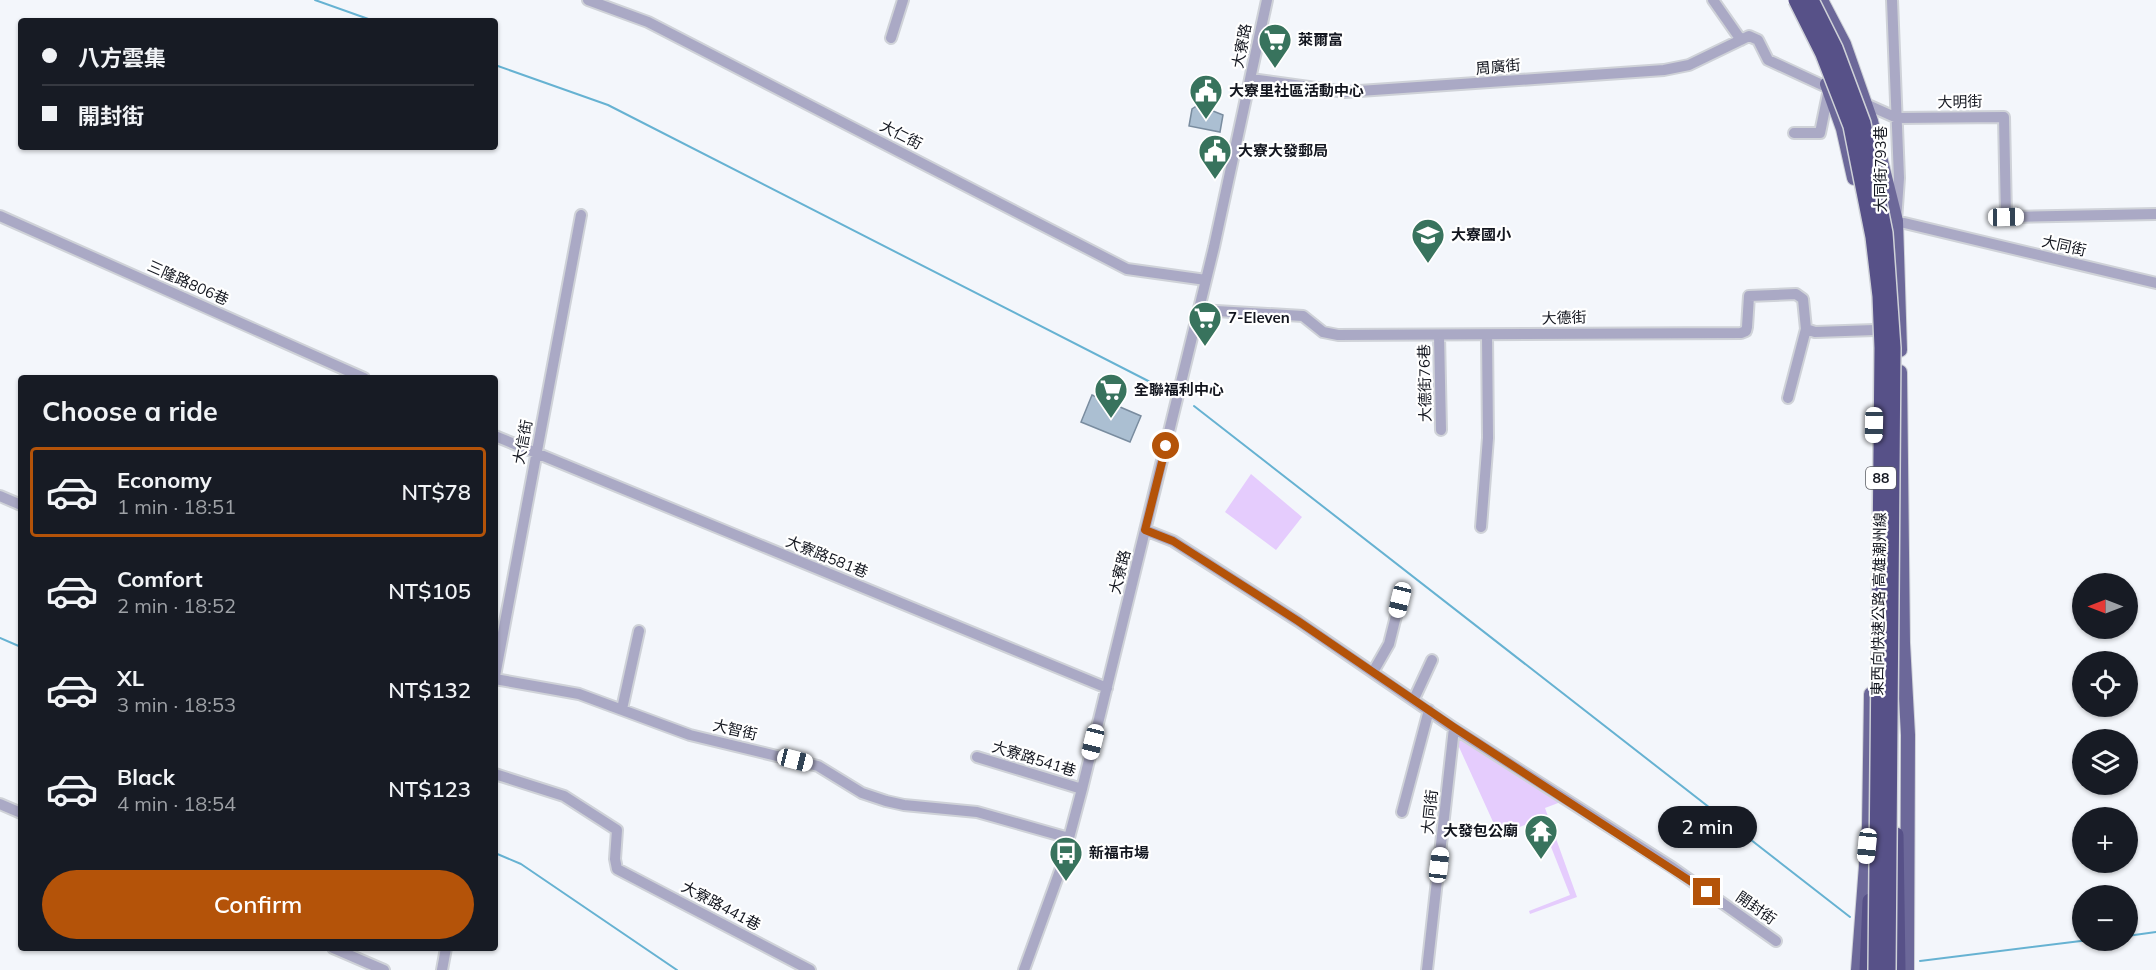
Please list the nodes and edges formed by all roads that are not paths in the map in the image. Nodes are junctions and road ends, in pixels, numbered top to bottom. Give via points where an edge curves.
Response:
1 (588, 0) edge
2 (903, 0) edge
3 (1267, 0) edge
4 (1713, 0) edge
5 (1790, 0) edge
6 (1796, 0) edge
7 (1811, 0) edge
8 (1821, 0) edge
9 (1892, 0) edge
10 (891, 38) dead end
11 (1742, 39) junction
12 (1251, 79) junction
13 (1829, 89) junction
14 (1865, 104) junction
15 (1897, 118) junction
16 (1794, 133) dead end
17 (2156, 214) edge
18 (581, 215) dead end
19 (0, 216) edge
20 (1896, 221) junction
21 (1206, 280) junction
22 (2156, 283) edge
23 (1199, 310) junction
24 (1806, 329) junction
25 (1875, 330) junction
26 (1439, 335) junction
27 (1487, 335) junction
28 (357, 375) edge
29 (1788, 399) dead end
30 (1441, 430) dead end
31 (498, 437) edge
32 (536, 454) junction
33 (0, 496) edge
34 (18, 504) edge
35 (1481, 527) dead end
36 (1145, 530) junction
37 (1400, 600) dead end
38 (639, 631) dead end
39 (1432, 660) dead end
40 (498, 662) edge
41 (1373, 672) junction
42 (498, 679) edge
43 (1107, 688) junction
44 (1414, 699) junction
45 (622, 709) junction
46 (1429, 710) junction
47 (1890, 715) junction
48 (1455, 728) junction
49 (977, 757) dead end
50 (498, 775) edge
51 (1082, 789) junction
52 (0, 804) edge
53 (18, 812) edge
54 (1402, 812) dead end
55 (1877, 829) junction
56 (1069, 838) junction
57 (1776, 941) dead end
58 (340, 951) edge
59 (445, 951) edge
60 (384, 970) edge
61 (442, 970) edge
62 (810, 970) edge
63 (1024, 970) edge
64 (1427, 970) edge
65 (1858, 970) edge
66 (1867, 970) edge
67 (1875, 970) edge
68 (1888, 970) edge
69 (1898, 970) edge
70 (1908, 970) edge

1 - 21 street, 大仁街 via 648,22 1128,269
2 - 10 street
3 - 12 street, 大寮路
4 - 11 street, 大明街
5 - 13 main road
6 - 55 highway, 東西向快速公路 高雄潮州線 / 88, bridge via 1823,54 1851,126 1873,237 1880,296
7 - 47 highway, 東西向快速公路 高雄潮州線 / 88, bridge via 1836,48 1863,123 1885,233 1893,348
8 - 14 main road via 1844,44
9 - 15 street, 大同街793巷
11 - 12 street, 周廣街 via 1689,65 1664,70 1345,92
11 - 13 street, 大明街 via 1758,39 1768,60
12 - 21 street, 大寮路
13 - 14 street, 大明街
13 - 16 street via 1820,133
13 - 25 main road via 1843,129 1867,238
14 - 15 street, 大明街
14 - 20 main road
15 - 17 street, 大明街 via 2004,117 2006,217
15 - 20 street, 大同街793巷
18 - 32 street, 大信街
19 - 28 street, 三隆路806巷
20 - 22 street, 大同街
20 - 70 main road via 1908,735
21 - 23 street, 大寮路
23 - 26 street, 大德街 via 1303,316 1323,332 1338,335
23 - 36 street, 大寮路
24 - 25 street
24 - 27 street, 大德街 via 1801,296 1754,294 1747,301 1747,327 1742,333
24 - 29 street
25 - 65 main road via 1869,826
26 - 27 street, 大德街
26 - 30 street, 大德街76巷
27 - 35 street via 1488,438
31 - 32 street
32 - 40 street, 大信街
32 - 43 street, 大寮路581巷
33 - 34 street
36 - 41 street, 開封街 via 1173,541
36 - 43 street, 大寮路
37 - 41 street via 1389,644
38 - 45 street
39 - 44 street
41 - 44 street, 開封街
42 - 45 street, 大智街 via 579,694
43 - 51 street, 大寮路
44 - 46 street, 開封街
45 - 56 street, 大智街 via 690,735 818,766 862,793 886,801 977,812
46 - 48 street, 開封街
46 - 54 street
47 - 68 highway, 東西向快速公路 高雄潮州線 / 88, bridge
47 - 69 highway, bridge via 1894,738
48 - 57 street, 開封街 via 1673,868
48 - 64 street, 大同街
49 - 51 street, 大寮路541巷
50 - 62 street, 大寮路441巷 via 564,796 617,830 617,869
51 - 56 street, 大寮路
52 - 53 street
55 - 66 highway, bridge
55 - 67 highway, 東西向快速公路 高雄潮州線 / 88, bridge
56 - 63 street, 大寮路
58 - 60 street
59 - 61 street

